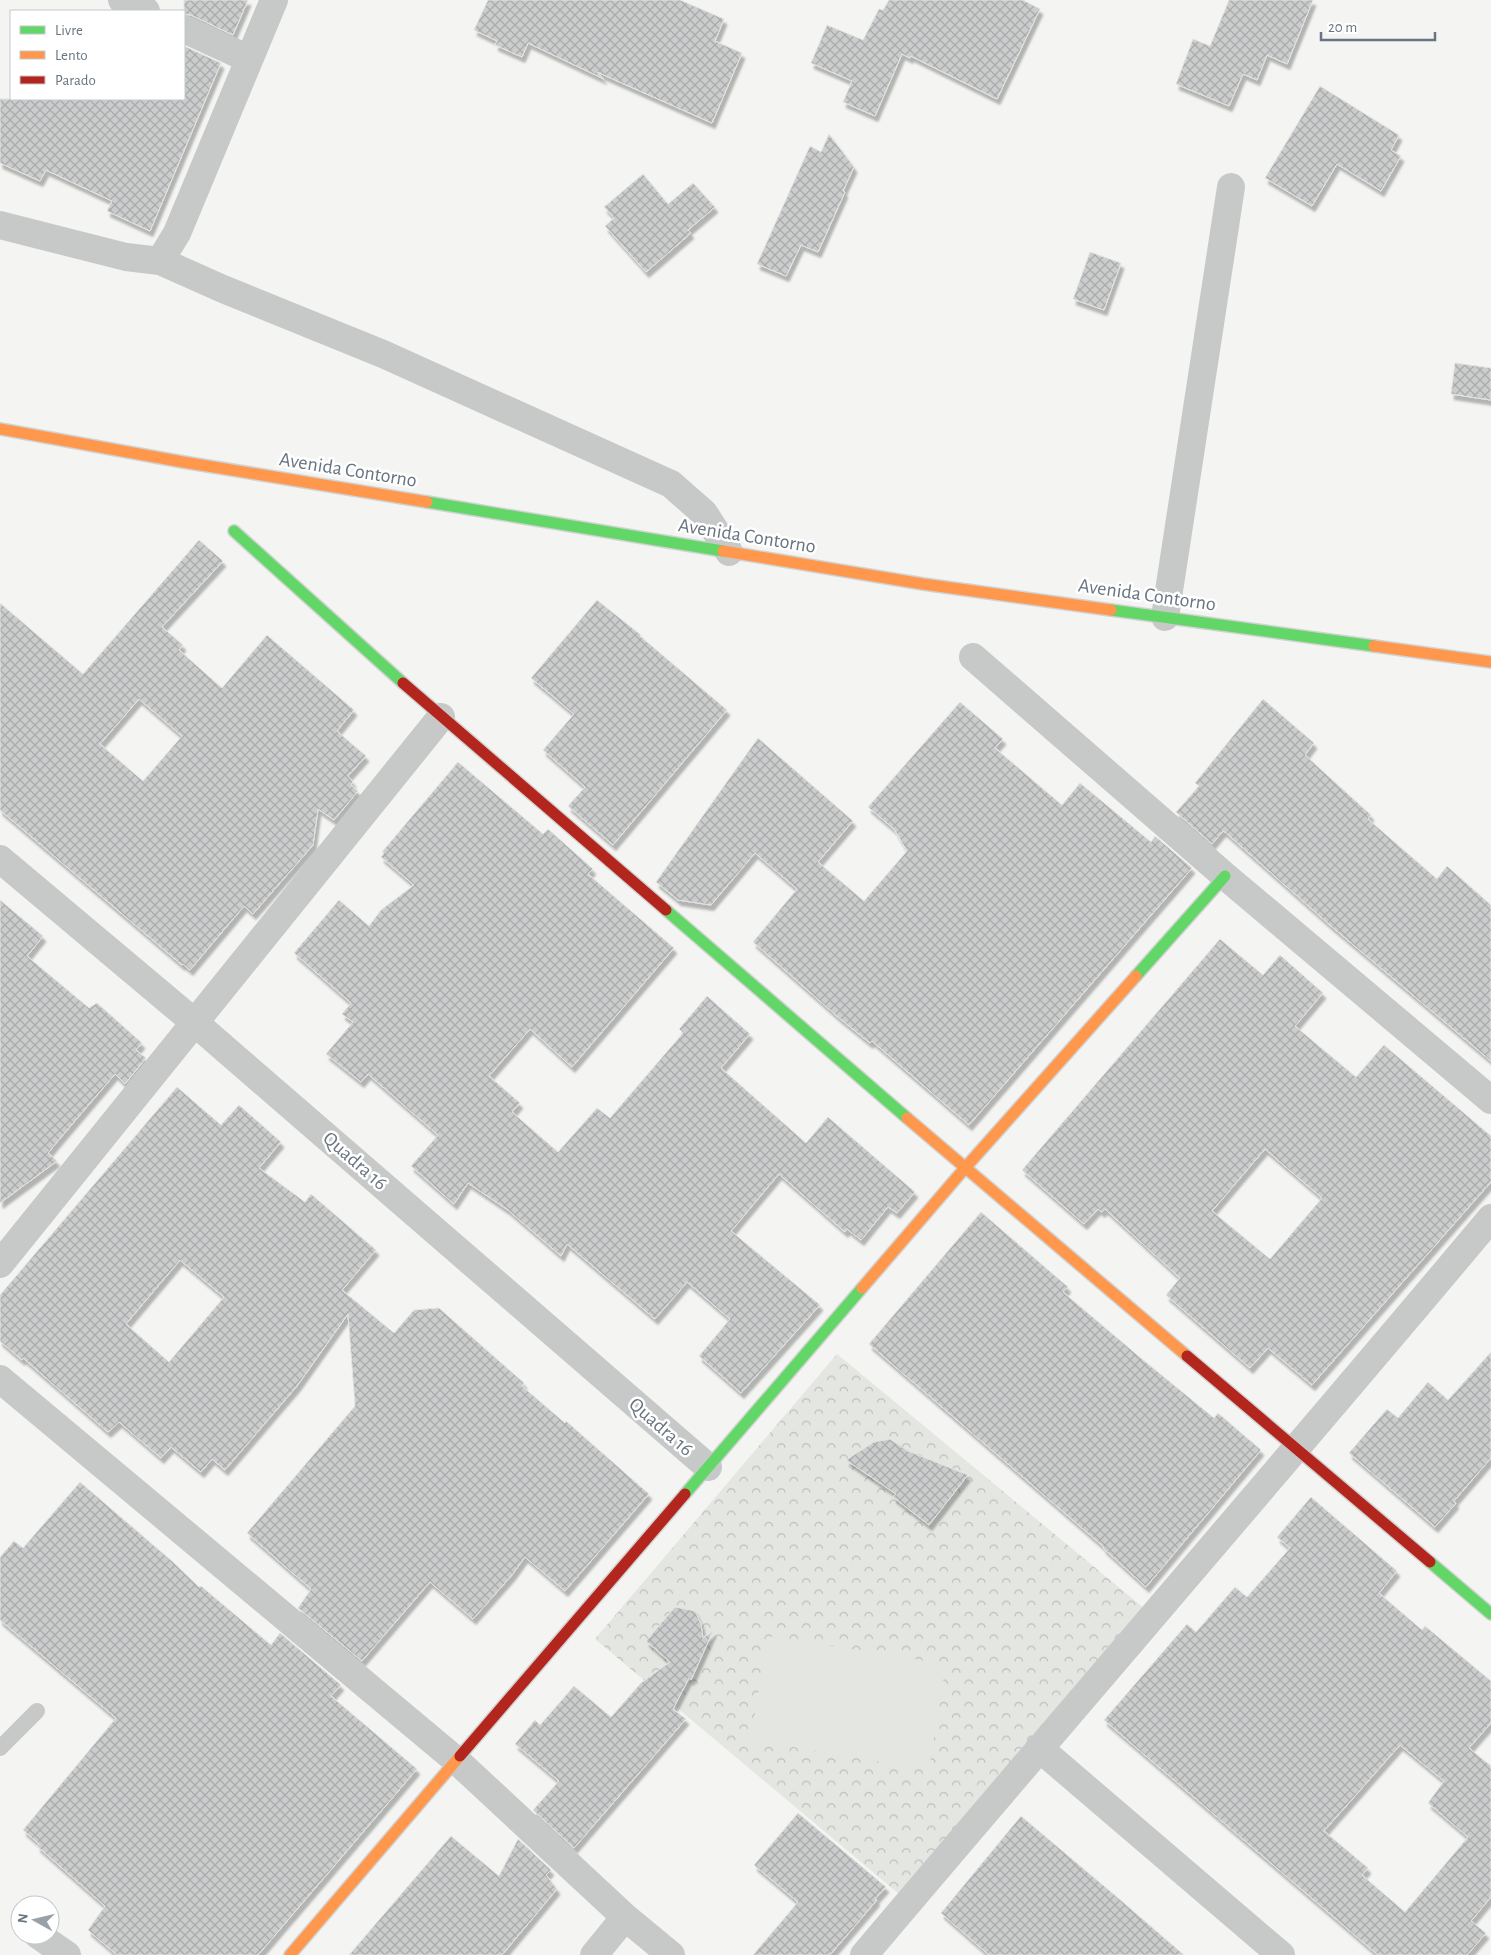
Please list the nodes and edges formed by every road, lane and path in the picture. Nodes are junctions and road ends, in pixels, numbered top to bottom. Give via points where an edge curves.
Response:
1 (122, 0) edge
2 (274, 0) edge
3 (144, 10) edge
4 (185, 29) edge
5 (249, 59) junction
6 (1231, 187) dead end
7 (0, 225) edge
8 (160, 261) junction
9 (0, 429) edge
10 (234, 531) dead end
11 (729, 552) junction
12 (1164, 617) junction
13 (973, 657) dead end
14 (1491, 662) edge
15 (440, 717) junction
16 (0, 859) edge
17 (1225, 876) junction
18 (194, 1022) junction
19 (1491, 1100) edge
20 (965, 1168) junction
21 (1491, 1218) edge
22 (0, 1264) edge
23 (0, 1379) edge
24 (1297, 1449) junction
25 (708, 1467) junction
26 (1491, 1614) edge
27 (37, 1711) dead end
28 (0, 1748) edge
29 (1039, 1748) junction
30 (457, 1761) junction
31 (625, 1917) junction
32 (52, 1945) edge
33 (67, 1955) edge
34 (290, 1955) edge
35 (594, 1955) edge
36 (671, 1955) edge
37 (864, 1955) edge
38 (1281, 1955) edge

1 - 3 street
2 - 5 street
4 - 5 street
5 - 8 street via 177,233
6 - 12 street
7 - 8 street via 126,256
8 - 11 street via 383,354 671,484 704,513
9 - 11 street, Avenida Contorno
10 - 15 street
11 - 12 street, Avenida Contorno via 924,584
12 - 14 street, Avenida Contorno
13 - 17 street
15 - 18 street
15 - 20 street
16 - 18 street, Quadra 16
17 - 19 street
17 - 20 street
18 - 22 street
18 - 25 street, Quadra 16
20 - 24 street
20 - 25 street
21 - 24 street
23 - 30 street
24 - 26 street
24 - 29 street
25 - 30 street
27 - 28 lane
29 - 37 street
29 - 38 street
30 - 31 street
30 - 34 street
31 - 35 street
31 - 36 street
32 - 33 street

